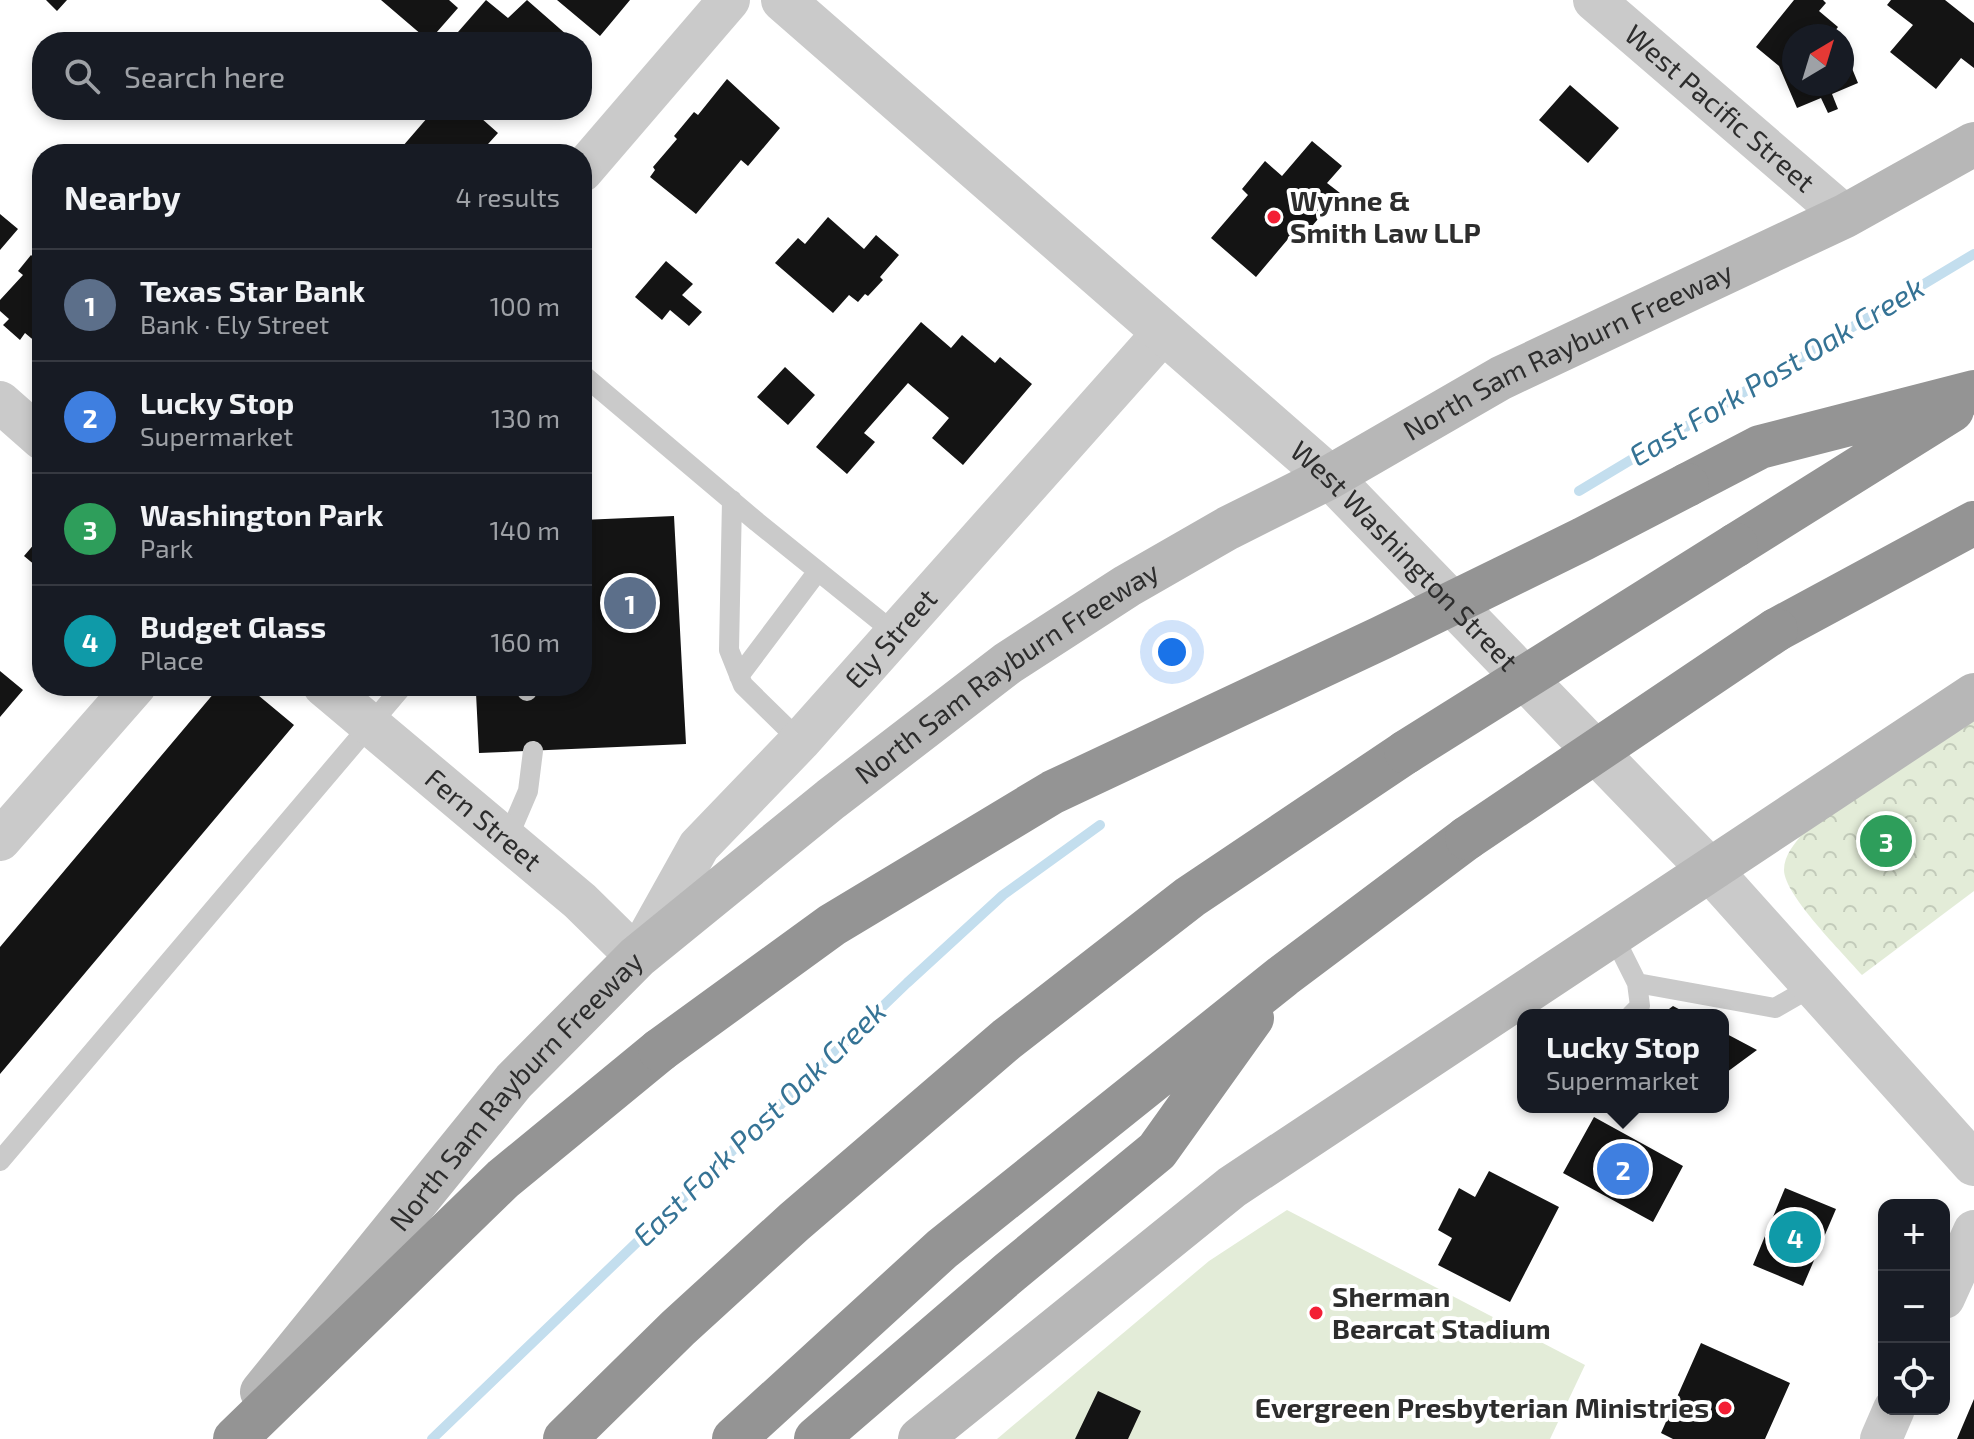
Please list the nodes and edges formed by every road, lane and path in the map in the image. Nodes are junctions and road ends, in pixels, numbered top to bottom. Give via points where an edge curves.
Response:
1 (729, 0) edge
2 (783, 0) edge
3 (1594, 0) edge
4 (1974, 144) edge
5 (592, 159) edge
6 (1845, 216) junction
7 (1163, 333) junction
8 (592, 382) edge
9 (1974, 394) edge
10 (2, 407) edge
11 (32, 431) edge
12 (1328, 478) junction
13 (732, 500) junction
14 (1974, 523) edge
15 (818, 571) junction
16 (896, 634) junction
17 (739, 676) junction
18 (1974, 695) edge
19 (126, 696) edge
20 (336, 696) edge
21 (395, 696) edge
22 (370, 725) junction
23 (800, 741) junction
24 (533, 751) dead end
25 (0, 840) edge
26 (507, 840) junction
27 (1710, 870) junction
28 (1613, 935) junction
29 (637, 957) junction
30 (1283, 976) junction
31 (1637, 983) junction
32 (1815, 985) junction
33 (1637, 1009) edge
34 (0, 1161) edge
35 (1974, 1164) edge
36 (1974, 1231) edge
37 (1950, 1285) edge
38 (1891, 1415) edge
39 (224, 1439) edge
40 (235, 1439) edge
41 (565, 1439) edge
42 (734, 1439) edge
43 (816, 1439) edge
44 (920, 1439) edge
45 (1881, 1439) edge

1 - 5 street
2 - 7 street, West Washington Street
3 - 6 street, West Pacific Street
4 - 6 main road, North Sam Rayburn Freeway
6 - 12 main road, North Sam Rayburn Freeway via 1501,378
7 - 12 street, West Washington Street
7 - 16 street, Ely Street
8 - 13 lane
9 - 40 highway, bridge via 1760,447 1448,605 1053,792 832,925 660,1050 503,1179
9 - 41 highway, bridge via 1406,752 1190,897 1007,1039 794,1222
10 - 11 street
12 - 27 street, West Washington Street
12 - 29 main road, North Sam Rayburn Freeway via 1178,557 1008,663
13 - 15 lane
13 - 17 lane via 729,650
14 - 30 highway, bridge via 1776,630 1467,838
15 - 16 lane
15 - 17 lane
16 - 23 street, Ely Street
17 - 23 lane
18 - 27 main road
19 - 25 street
20 - 22 street, Fern Street
21 - 22 lane
22 - 26 street, Fern Street
22 - 34 lane
23 - 29 street, Ely Street via 699,846
24 - 26 lane via 528,791
26 - 29 street, Fern Street
27 - 28 main road
27 - 32 street, West Washington Street
28 - 31 lane
28 - 44 main road via 1505,1016 1232,1187
29 - 39 main road, North Sam Rayburn Freeway via 514,1081
30 - 42 highway via 942,1249
30 - 43 highway via 1157,1151
31 - 32 lane via 1775,1008
31 - 33 lane
32 - 35 street, West Washington Street
36 - 37 street
38 - 45 street

